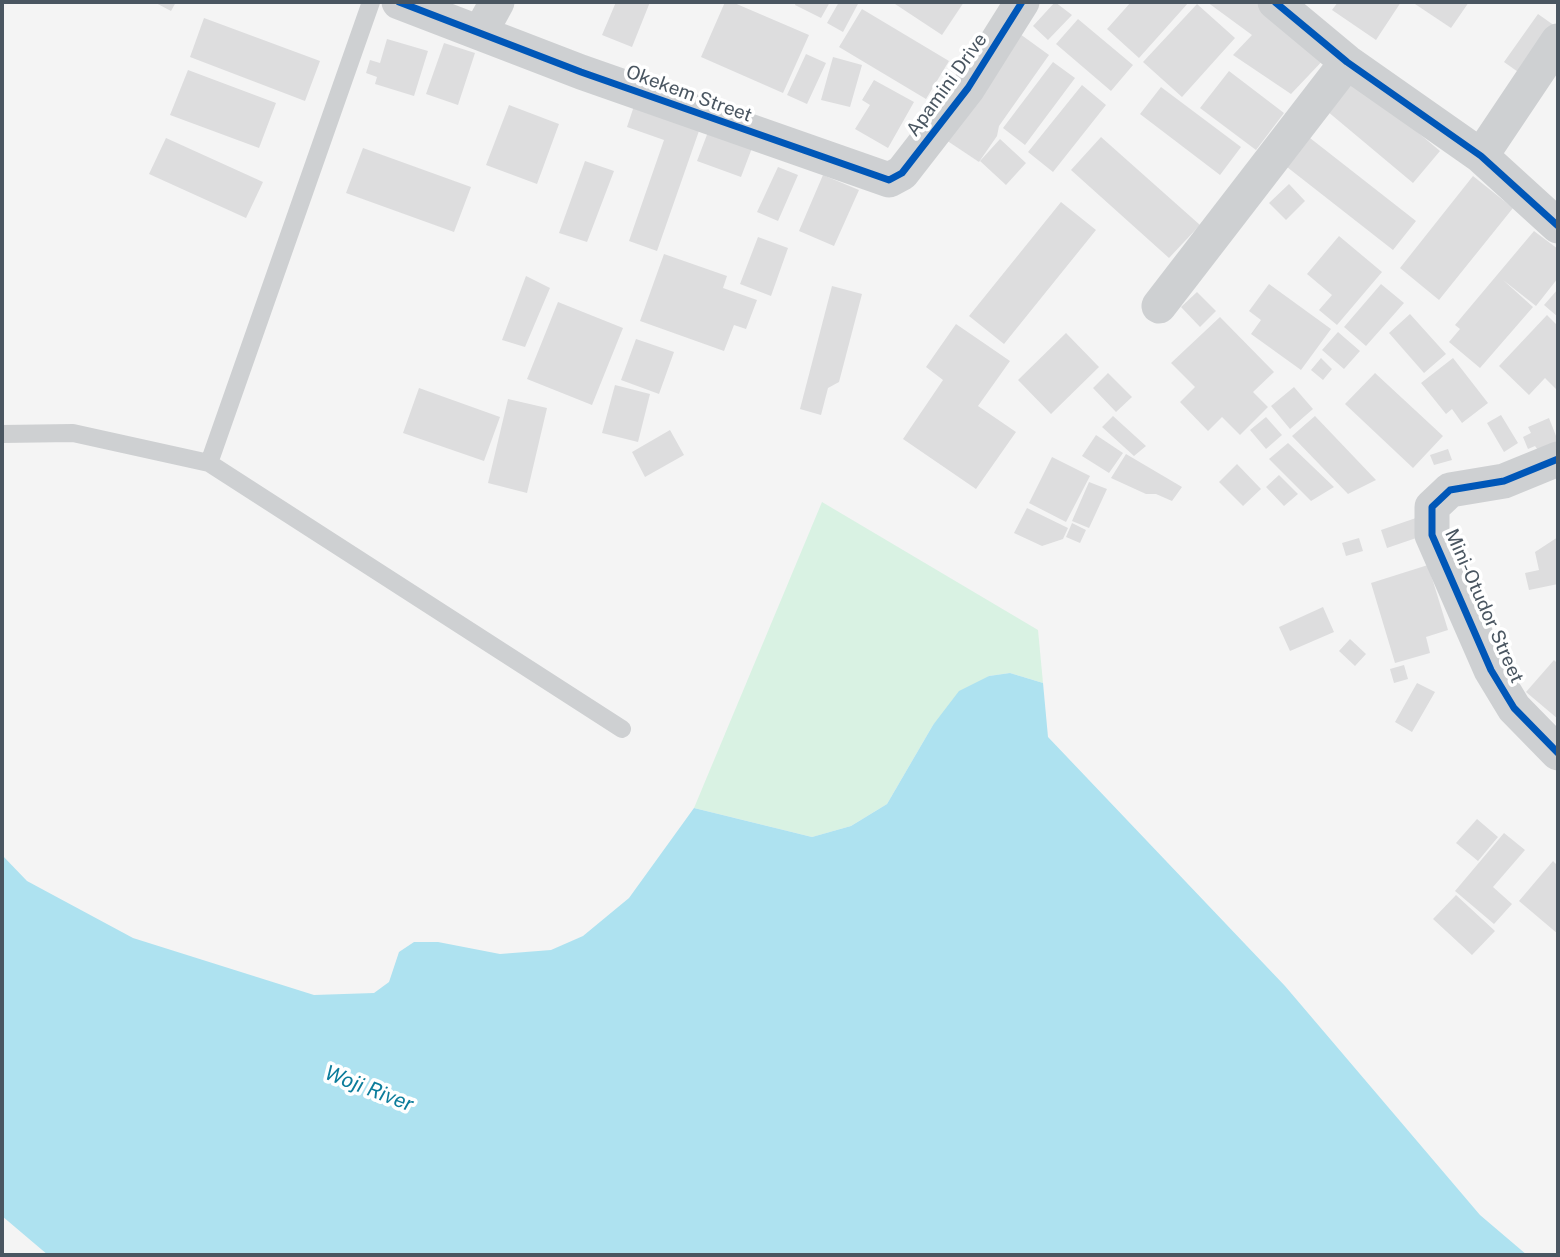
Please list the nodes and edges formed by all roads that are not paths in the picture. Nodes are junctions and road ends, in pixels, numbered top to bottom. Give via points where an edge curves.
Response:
1 (371, 2) edge
2 (399, 2) edge
3 (498, 2) edge
4 (1022, 2) edge
5 (1275, 2) edge
6 (480, 33) junction
7 (1558, 41) edge
8 (1347, 62) junction
9 (1481, 156) junction
10 (889, 180) joint
11 (1558, 226) edge
12 (1159, 306) dead end
13 (2, 434) edge
14 (1558, 459) edge
15 (209, 463) junction
16 (622, 729) dead end
17 (1558, 753) edge

1 - 15 lane
2 - 6 street, Okekem Street
3 - 6 street
4 - 10 street, Apamini Drive via 968,88 902,173
5 - 8 street
6 - 10 street, Okekem Street
7 - 9 street
8 - 9 street
8 - 12 street
9 - 11 street
13 - 15 lane via 73,433
14 - 17 street, Mini-Otudor Street via 1504,481 1450,489 1432,506 1433,535 1491,670 1514,708
15 - 16 lane

